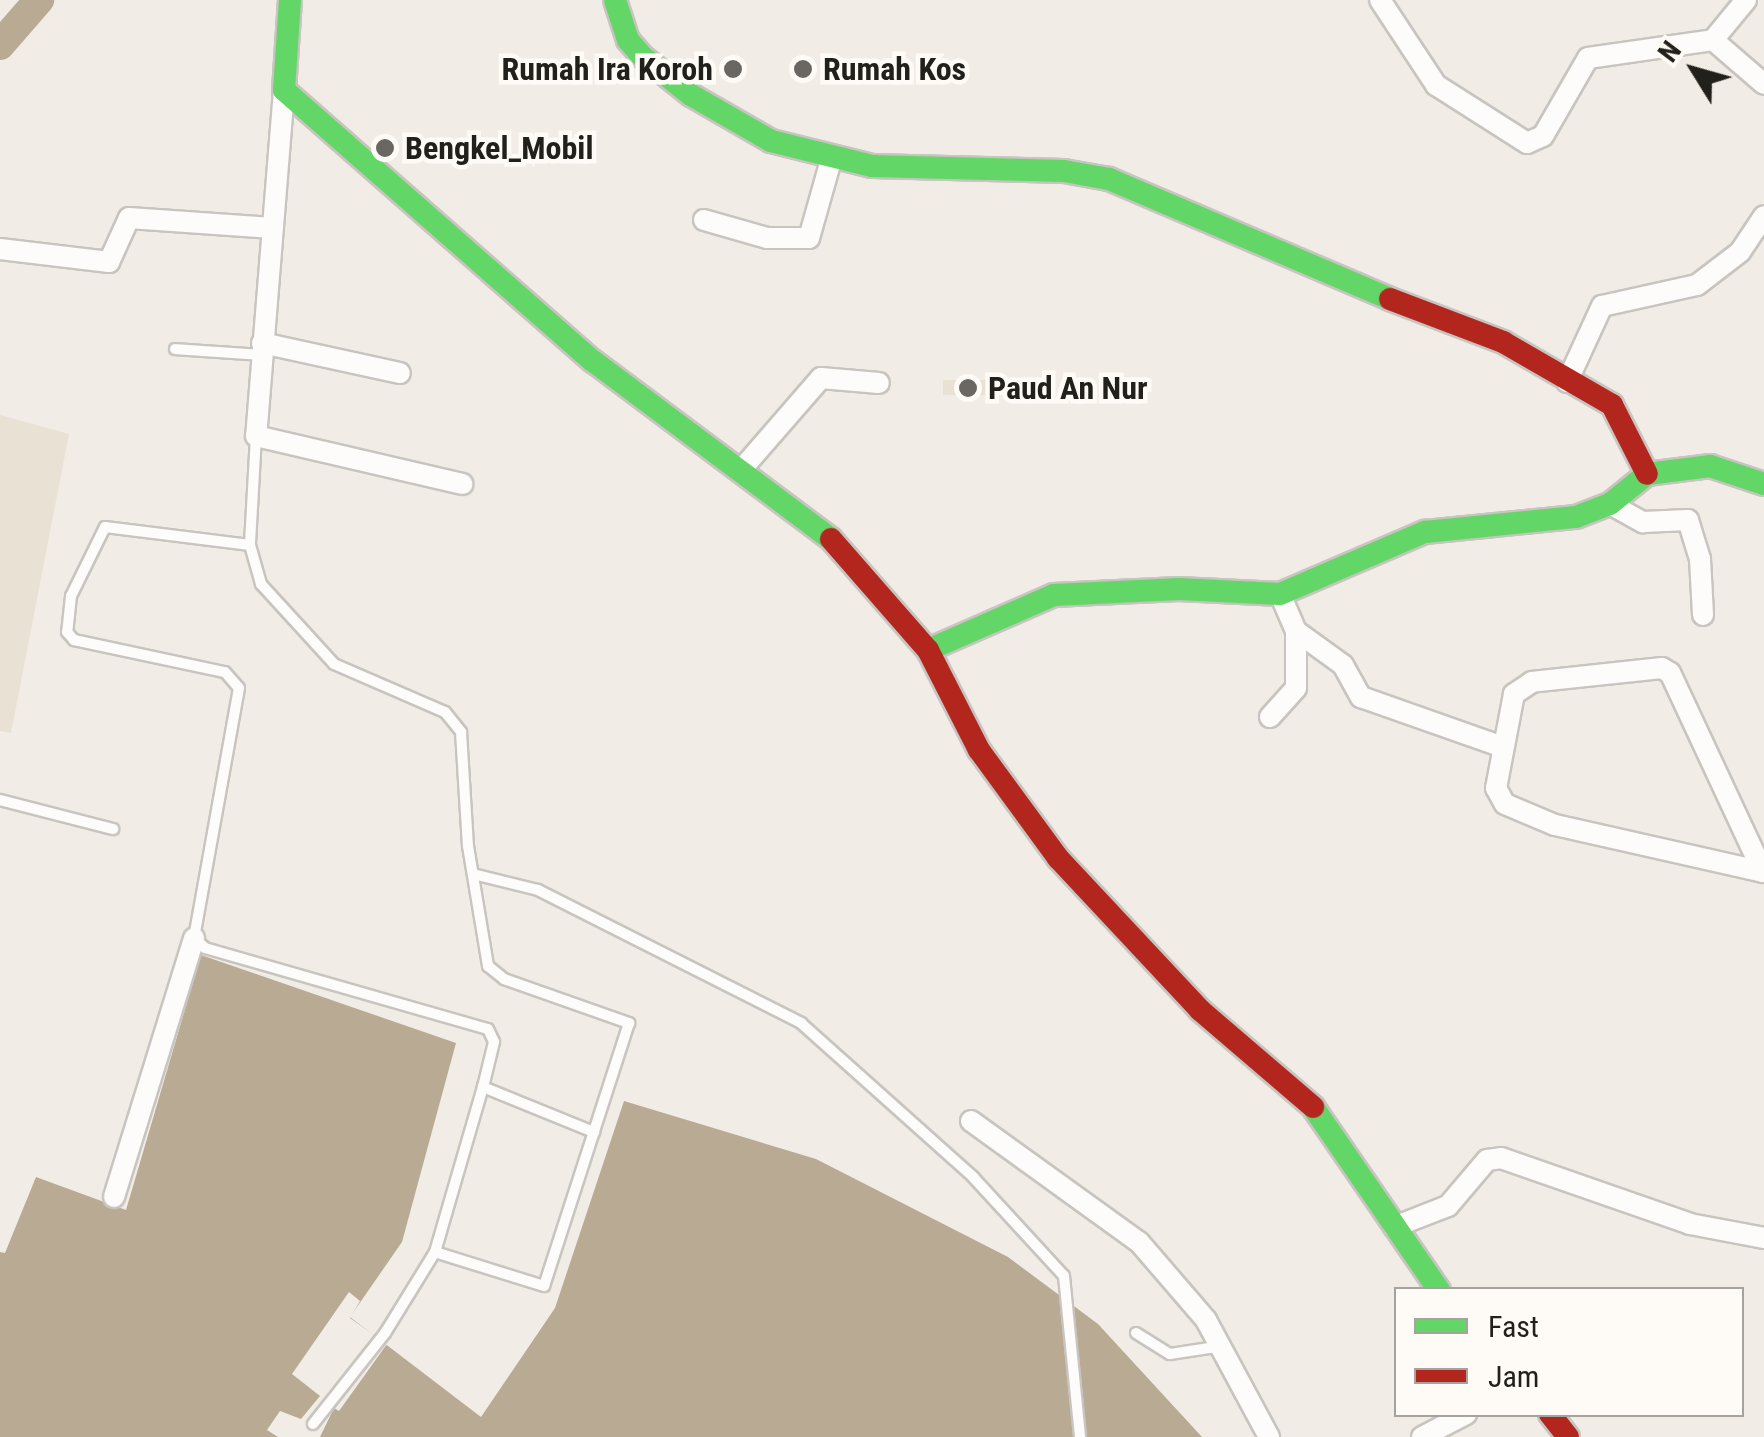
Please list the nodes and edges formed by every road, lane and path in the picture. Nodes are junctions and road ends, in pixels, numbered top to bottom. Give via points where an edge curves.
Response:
1 (290, 0) edge
2 (615, 0) edge
3 (1380, 0) edge
4 (1746, 0) edge
5 (1713, 40) junction
6 (1764, 84) edge
7 (284, 90) junction
8 (831, 160) junction
9 (1764, 216) edge
10 (704, 220) dead end
11 (274, 228) junction
12 (0, 249) edge
13 (175, 349) dead end
14 (261, 349) junction
15 (400, 373) dead end
16 (1567, 382) junction
17 (879, 383) dead end
18 (256, 436) junction
19 (741, 470) junction
20 (1647, 474) junction
21 (462, 484) dead end
22 (1764, 484) edge
23 (1610, 504) junction
24 (250, 545) junction
25 (1280, 594) junction
26 (1703, 615) dead end
27 (1296, 630) junction
28 (928, 650) junction
29 (1270, 717) dead end
30 (1500, 746) junction
31 (0, 800) edge
32 (113, 829) dead end
33 (1763, 872) edge
34 (474, 874) junction
35 (194, 938) junction
36 (483, 1086) junction
37 (971, 1121) dead end
38 (594, 1132) junction
39 (114, 1197) dead end
40 (1394, 1226) junction
41 (1764, 1238) edge
42 (435, 1252) junction
43 (1437, 1287) edge
44 (1136, 1332) dead end
45 (1223, 1346) junction
46 (1460, 1417) edge
47 (1552, 1417) edge
48 (313, 1424) dead end
49 (1080, 1437) edge
50 (1268, 1437) edge
51 (1422, 1437) edge
52 (1568, 1437) edge

1 - 7 main road
2 - 8 main road via 628,40 691,95 771,141
3 - 5 street via 1436,85 1527,143 1543,136 1588,58
4 - 5 street
5 - 6 street
7 - 11 street
7 - 19 main road via 593,362
8 - 10 street via 810,238 767,238
8 - 16 main road via 950,172 1064,170 1108,179 1252,245 1503,342
9 - 16 street via 1740,252 1698,285 1602,306
11 - 12 street via 125,219 109,262
11 - 14 street
13 - 14 lane
14 - 15 street
14 - 18 street
16 - 20 main road via 1612,405
17 - 19 street via 821,378
18 - 21 street
18 - 24 lane
19 - 28 main road via 840,546
20 - 22 main road via 1710,466
20 - 23 main road
23 - 25 main road via 1558,521 1425,532
23 - 26 street via 1643,522 1688,520 1700,559
24 - 34 lane via 261,584 334,664 454,720 468,768
24 - 35 lane via 105,527 71,596 67,632 74,640 225,672 239,688
25 - 27 street
25 - 28 main road via 1163,588 1054,595
27 - 29 street via 1296,688
27 - 30 street via 1343,666 1361,697
28 - 40 main road via 979,750 1058,858 1200,1010 1308,1100
30 - 33 street via 1496,788 1505,804 1555,825
30 - 33 street via 1514,694 1532,682 1662,668 1676,679
31 - 32 lane
34 - 38 lane via 488,966 504,979 630,1023
34 - 49 lane via 538,890 801,1023 972,1176 1064,1276
35 - 36 lane via 205,948 488,1029 494,1042
35 - 39 street
36 - 38 lane
36 - 42 lane
37 - 45 street via 1135,1239
38 - 42 lane via 544,1286
40 - 41 street via 1448,1206 1486,1160 1500,1158 1690,1224
40 - 43 main road
42 - 48 lane via 384,1333
44 - 45 lane via 1170,1354
45 - 50 street
46 - 51 street
47 - 52 main road

